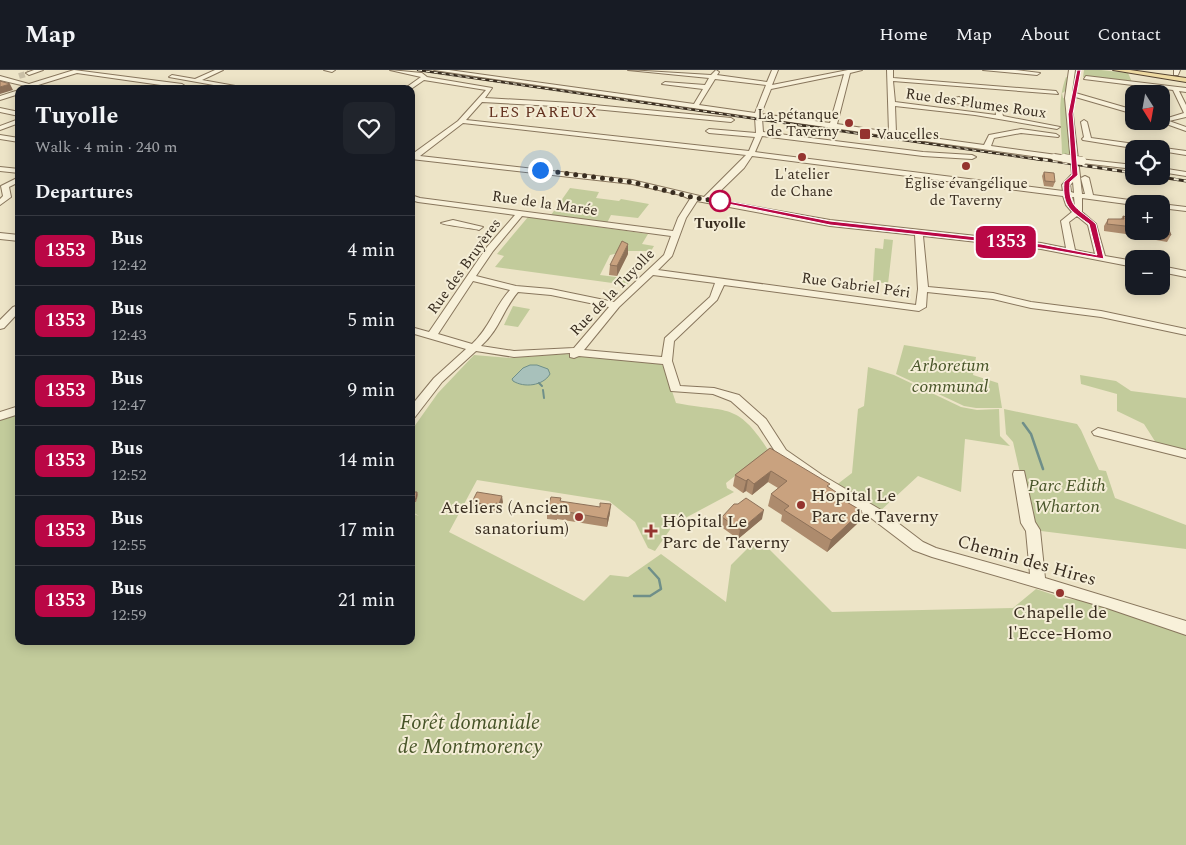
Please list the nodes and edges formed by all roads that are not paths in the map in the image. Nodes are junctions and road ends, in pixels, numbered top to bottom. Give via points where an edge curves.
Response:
1 (40, 70) edge
2 (180, 70) edge
3 (220, 70) edge
4 (327, 70) edge
5 (332, 70) edge
6 (393, 70) edge
7 (440, 70) edge
8 (631, 70) edge
9 (717, 70) edge
10 (775, 70) edge
11 (859, 70) edge
12 (890, 70) edge
13 (986, 70) edge
14 (1072, 70) edge
15 (1079, 70) edge
16 (1116, 70) edge
17 (1128, 70) edge
18 (78, 71) edge
19 (670, 72) edge
20 (28, 73) dead end
21 (1037, 73) dead end
22 (427, 74) edge
23 (848, 74) junction
24 (1177, 75) edge
25 (19, 76) tunnel mouth
26 (167, 76) junction
27 (714, 77) junction
28 (1086, 78) dead end
29 (3, 79) edge
30 (890, 79) junction
31 (1186, 79) edge
32 (197, 80) junction
33 (153, 82) junction
34 (665, 84) dead end
35 (22, 85) tunnel mouth
36 (40, 85) edge
37 (147, 85) edge
38 (175, 85) edge
39 (226, 85) edge
40 (412, 85) edge
41 (770, 86) junction
42 (707, 87) junction
43 (1181, 89) edge
44 (15, 93) edge
45 (1056, 93) dead end
46 (1072, 94) junction
47 (0, 98) edge
48 (481, 100) junction
49 (1173, 102) dead end
50 (1183, 102) edge
51 (965, 103) dead end
52 (892, 104) junction
53 (695, 107) junction
54 (1125, 109) edge
55 (0, 110) edge
56 (15, 113) edge
57 (1185, 115) edge
58 (1000, 117) junction
59 (1170, 119) edge
60 (759, 120) junction
61 (461, 121) junction
62 (736, 121) dead end
63 (15, 122) edge
64 (1084, 122) dead end
65 (749, 123) dead end
66 (1170, 124) edge
67 (833, 126) junction
68 (1057, 127) dead end
69 (0, 128) edge
70 (1186, 129) edge
71 (709, 131) dead end
72 (760, 135) junction
73 (1056, 136) dead end
74 (893, 137) junction
75 (2, 139) edge
76 (15, 140) edge
77 (1125, 145) edge
78 (987, 148) junction
79 (891, 149) junction
80 (1170, 151) edge
81 (1186, 153) edge
82 (751, 154) junction
83 (415, 156) edge
84 (415, 157) edge
85 (972, 157) dead end
86 (1125, 166) edge
87 (0, 169) edge
88 (15, 170) edge
89 (887, 170) junction
90 (1170, 171) edge
91 (1186, 174) edge
92 (1075, 175) junction
93 (1085, 178) dead end
94 (15, 181) edge
95 (2, 187) edge
96 (15, 191) edge
97 (1067, 193) junction
98 (1078, 195) junction
99 (1089, 196) junction
100 (695, 198) junction
101 (707, 199) junction
102 (415, 201) edge
103 (1125, 201) edge
104 (0, 203) edge
105 (1170, 207) edge
106 (1186, 209) edge
107 (524, 214) junction
108 (1076, 214) junction
109 (445, 223) dead end
110 (480, 227) dead end
111 (919, 233) junction
112 (676, 234) junction
113 (0, 236) edge
114 (15, 238) edge
115 (1071, 251) junction
116 (1101, 258) junction
117 (1125, 262) edge
118 (1170, 271) edge
119 (652, 272) junction
120 (1186, 274) edge
121 (472, 278) junction
122 (721, 281) junction
123 (516, 289) junction
124 (923, 289) junction
125 (616, 305) junction
126 (9, 312) edge
127 (0, 326) edge
128 (415, 331) edge
129 (1186, 332) edge
130 (432, 335) junction
131 (473, 348) junction
132 (575, 353) junction
133 (666, 361) junction
134 (415, 409) edge
135 (15, 411) edge
136 (0, 416) edge
137 (1098, 432) dead end
138 (1186, 454) edge
139 (1020, 474) dead end
140 (1038, 583) junction
141 (1186, 628) edge

1 - 20 street
2 - 26 street
3 - 32 street
4 - 5 street
6 - 22 street
7 - 53 street
8 - 19 street
9 - 27 street
10 - 41 street
11 - 23 street
12 - 30 street
13 - 21 street
14 - 46 street
15 - 46 street
16 - 31 main road
17 - 31 main road
18 - 33 street
18 - 36 street
19 - 27 street
22 - 40 street
22 - 48 street via 490,88
23 - 41 street
23 - 67 street
24 - 43 street
25 - 29 street
26 - 32 street
26 - 33 street
27 - 41 street
27 - 42 street
28 - 43 street
29 - 35 street
30 - 45 street
30 - 52 street
32 - 39 street
33 - 37 street
33 - 38 street
34 - 42 street
41 - 60 street via 760,106
42 - 53 street
43 - 50 street
44 - 47 street
46 - 54 street
46 - 92 street via 1070,114
48 - 61 street
48 - 62 street via 554,103
49 - 50 street
50 - 57 street
51 - 58 street via 998,106
52 - 58 street, Rue des Plumes Roux
52 - 74 street
53 - 60 street
55 - 56 street
57 - 59 street
58 - 68 street, Rue des Plumes Roux
60 - 65 street
60 - 67 street
60 - 72 street
61 - 82 street
61 - 83 street
63 - 69 street
64 - 77 street via 1087,139
66 - 70 street
67 - 74 street
71 - 72 street
72 - 79 street
72 - 82 street
73 - 78 street via 1021,131 991,136
74 - 78 street
74 - 79 street
75 - 76 street
78 - 86 street, bridge
79 - 85 street
79 - 89 street
80 - 81 street
82 - 89 street
82 - 101 street
84 - 100 street via 632,182
87 - 88 street
89 - 97 street
90 - 91 street
92 - 97 street via 1066,183
92 - 98 street
93 - 99 street
94 - 95 street
95 - 96 street
95 - 104 street via 7,197
97 - 98 street
97 - 108 street
98 - 99 street
98 - 108 street via 1079,210
99 - 103 street
100 - 101 street
100 - 112 street, Rue de la Tuyolle
101 - 111 street via 821,222
102 - 107 street, Rue de la Marée
105 - 106 street
107 - 112 street, Rue de la Marée
107 - 121 street, Rue des Bruyères via 490,249
108 - 115 street via 1065,221
108 - 116 street via 1092,224
109 - 110 street
111 - 115 street
111 - 124 street
112 - 119 street, Rue de la Tuyolle via 668,256
113 - 114 street
115 - 116 street
116 - 117 street
118 - 120 street
119 - 122 street, Rue Gabriel Péri
119 - 125 street, Rue de la Tuyolle
121 - 123 street
121 - 130 street, Rue des Bruyères
122 - 124 street, Rue Gabriel Péri via 916,308 921,307
122 - 133 street via 714,298 669,340
123 - 125 street via 551,292
123 - 131 street via 503,304 494,324
124 - 129 street, Rue Gabriel Péri via 993,296
125 - 132 street, Rue de la Tuyolle
126 - 127 street
128 - 130 street
130 - 131 street
131 - 132 street via 514,354 570,350
131 - 134 street via 438,380
132 - 133 street
133 - 140 street, Chemin des Hires via 675,389 714,391 735,398 762,422 782,453 876,514 918,546
135 - 136 street
137 - 138 street
139 - 140 street via 1028,523 1033,530
140 - 141 street, Chemin des Hires

